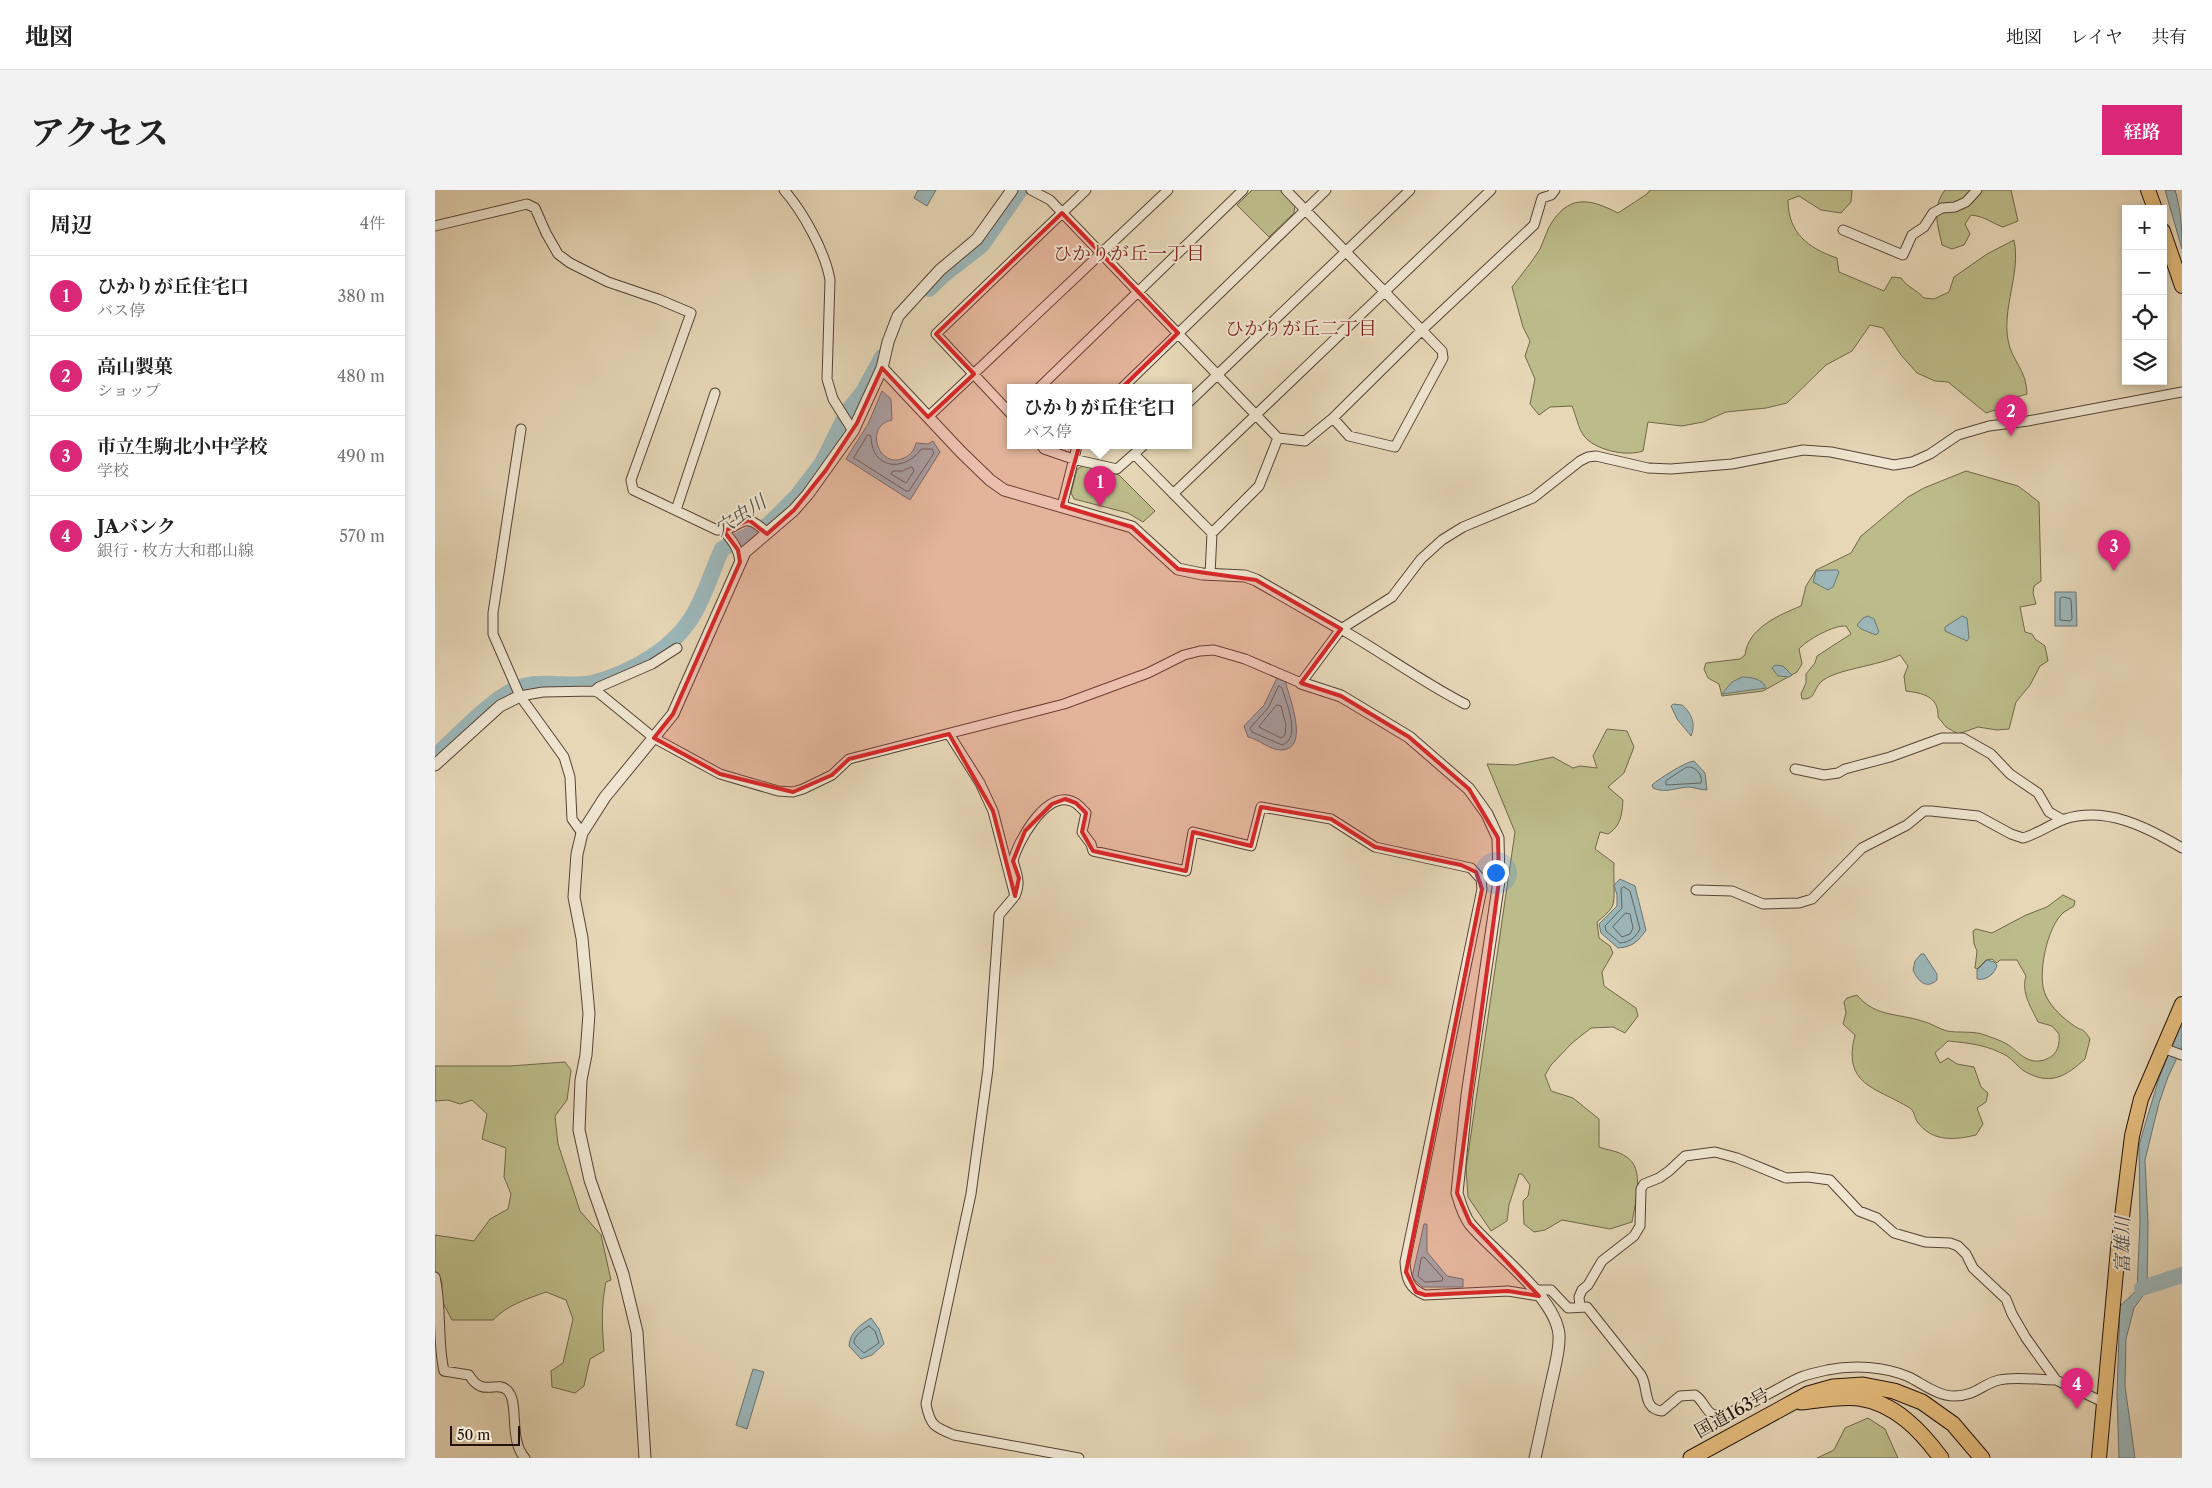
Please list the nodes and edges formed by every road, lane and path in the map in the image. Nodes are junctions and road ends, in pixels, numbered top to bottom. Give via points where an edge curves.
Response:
1 (784, 190) edge
2 (1012, 190) edge
3 (1031, 190) edge
4 (1086, 190) edge
5 (1167, 190) edge
6 (1243, 190) edge
7 (1286, 190) edge
8 (1326, 190) edge
9 (1410, 190) edge
10 (1491, 190) edge
11 (1535, 190) edge
12 (1555, 190) edge
13 (1977, 190) edge
14 (2148, 190) edge
15 (1542, 198) junction
16 (2154, 205) edge
17 (1305, 210) junction
18 (1062, 213) junction
19 (435, 226) edge
20 (1843, 230) dead end
21 (2167, 243) edge
22 (1346, 252) junction
23 (1100, 254) junction
24 (2182, 286) edge
25 (1138, 292) junction
26 (1385, 292) junction
27 (1422, 330) junction
28 (1178, 334) junction
29 (882, 368) junction
30 (974, 374) junction
31 (1217, 375) junction
32 (1043, 384) edge
33 (1126, 384) edge
34 (2182, 392) edge
35 (715, 393) dead end
36 (1192, 399) edge
37 (1007, 410) edge
38 (1255, 414) junction
39 (928, 418) junction
40 (1333, 418) junction
41 (521, 429) dead end
42 (853, 431) junction
43 (1278, 438) junction
44 (1044, 449) edge
45 (1076, 449) edge
46 (1140, 449) edge
47 (1134, 454) junction
48 (1073, 459) junction
49 (1173, 494) junction
50 (1062, 506) junction
51 (676, 510) junction
52 (724, 531) junction
53 (767, 533) junction
54 (1212, 533) junction
55 (740, 562) junction
56 (1210, 574) junction
57 (1341, 630) junction
58 (677, 648) dead end
59 (1301, 683) junction
60 (594, 691) junction
61 (520, 696) junction
62 (1465, 704) dead end
63 (949, 734) junction
64 (654, 738) junction
65 (435, 765) edge
66 (1795, 769) dead end
67 (2063, 820) junction
68 (582, 833) junction
69 (2182, 848) edge
70 (1696, 890) dead end
71 (1015, 896) junction
72 (2182, 1004) edge
73 (2163, 1048) junction
74 (2182, 1055) edge
75 (435, 1277) edge
76 (1536, 1293) junction
77 (1579, 1306) junction
78 (2056, 1380) junction
79 (1792, 1402) junction
80 (2103, 1402) junction
81 (525, 1458) edge
82 (645, 1458) edge
83 (1079, 1458) edge
84 (1535, 1458) edge
85 (1691, 1458) edge
86 (1941, 1458) edge
87 (1982, 1458) edge
88 (2100, 1458) edge

1 - 42 street via 819,246 829,269 827,379 833,399
2 - 29 street via 977,239 940,270 898,316
3 - 18 street via 1049,200
4 - 18 street
5 - 23 street
6 - 25 street
7 - 17 street
8 - 17 street
9 - 22 street
10 - 26 street
11 - 15 street
12 - 15 street
13 - 20 street via 1965,202 1933,213 1924,227 1912,235 1903,255
14 - 16 main road
15 - 27 street via 1534,225
17 - 22 street
17 - 28 street
18 - 23 street
18 - 30 street via 936,334
19 - 51 street via 527,204 535,208 558,254 569,263 608,282 691,313 631,480 633,490
21 - 24 main road
22 - 26 street
22 - 31 street
23 - 25 street
23 - 30 street
25 - 28 street
25 - 32 street
26 - 27 street
26 - 38 street
27 - 40 street
27 - 40 street via 1442,351 1443,358 1395,447 1349,436
28 - 31 street
28 - 33 street
29 - 39 street
29 - 42 street
30 - 37 street
30 - 39 street
31 - 36 street
31 - 38 street
34 - 57 street via 1989,426 1958,435 1913,462 1894,465 1831,452 1803,450 1732,464 1671,469 1588,457 1533,498 1463,527 1442,540 1421,558 1392,597
35 - 51 street
38 - 43 street
38 - 49 street
39 - 50 street via 1004,490
40 - 43 street via 1305,441
41 - 61 street via 493,613 493,634
42 - 53 street via 808,494
43 - 54 street via 1259,486
44 - 48 street
45 - 48 street
46 - 47 street
47 - 48 street via 1117,470
47 - 49 street
48 - 50 street
49 - 54 street
50 - 56 street via 1131,527 1178,569
51 - 52 street
52 - 53 street via 749,520
52 - 55 street via 733,539
53 - 55 street via 750,547
54 - 56 street
55 - 64 street via 673,714
56 - 57 street via 1245,576 1256,580
57 - 59 street
57 - 62 street
58 - 60 street via 652,664
59 - 63 street via 1245,659 1214,650 1200,651 1064,704
59 - 76 street via 1341,696 1409,737 1469,789 1487,814 1498,838 1499,881 1467,1095 1457,1192 1470,1223
60 - 61 street
60 - 64 street
61 - 65 street via 500,706
61 - 68 street via 564,757 570,776 572,819
63 - 64 street via 849,759 833,775 793,792 778,791 720,774
63 - 71 street via 993,811
64 - 68 street via 605,797
66 - 67 street via 1823,775 1838,773 1942,738 1963,738 1983,747 2010,774 2039,793 2049,812
67 - 69 street via 2102,814 2156,834
67 - 70 street via 2023,838 1979,816 1924,811 1907,825 1862,848 1812,900 1799,904 1763,904 1732,891
68 - 82 street via 574,897 589,1014 579,1130 589,1180 623,1274 637,1332
71 - 76 street via 1019,878 1013,861 1025,831 1052,804 1065,799 1077,803 1086,813 1082,832 1093,851 1186,871 1193,832 1251,846 1261,807 1331,819 1375,847 1471,868 1481,879 1482,889 1405,1262 1406,1272 1416,1292 1425,1295 1508,1291
71 - 83 street via 999,915 988,1069 971,1194 926,1404 936,1428
72 - 73 main road
73 - 74 street
73 - 80 main road via 2141,1099 2127,1163
75 - 81 street via 444,1371 469,1375 482,1388 508,1391 516,1442
76 - 77 street via 1551,1290 1568,1308
76 - 84 street via 1551,1310 1559,1335
77 - 78 street via 1587,1307 1641,1375 1650,1407 1662,1411 1680,1396 1695,1395 1707,1410 1721,1415 1801,1377 1844,1367 1891,1372 1942,1395 1953,1396 1969,1395 1997,1380
77 - 78 street via 1582,1290 1602,1261 1634,1236 1640,1226 1641,1189 1644,1184 1659,1178 1685,1156 1715,1152 1786,1178 1808,1176 1830,1180 1854,1207 1877,1218 1894,1233 1925,1242 1958,1246 1973,1268 2006,1299 2026,1338
78 - 80 street
79 - 85 highway, 国道163号
79 - 86 highway, 国道163号 via 1858,1398 1878,1404 1920,1431
79 - 87 highway, 国道163号 via 1821,1389 1847,1385 1894,1391 1937,1411 1953,1424
80 - 88 main road

